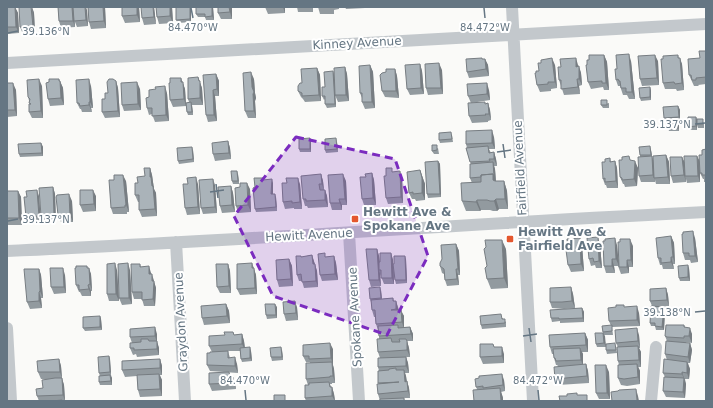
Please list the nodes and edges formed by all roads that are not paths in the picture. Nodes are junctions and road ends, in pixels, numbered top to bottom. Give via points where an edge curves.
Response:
1 (512, 7) edge
2 (706, 24) edge
3 (513, 35) junction
4 (7, 63) edge
5 (706, 212) edge
6 (523, 221) junction
7 (349, 233) junction
8 (176, 242) junction
9 (7, 251) edge
10 (7, 328) edge
11 (656, 347) dead end
12 (11, 401) edge
13 (185, 401) edge
14 (359, 401) edge
15 (533, 401) edge
16 (651, 401) edge

1 - 3 street, Fairfield Avenue
2 - 3 street, Kinney Avenue
3 - 4 street, Kinney Avenue
3 - 6 street, Fairfield Avenue
5 - 6 street, Hewitt Avenue
6 - 7 street, Hewitt Avenue
6 - 15 street, Fairfield Avenue
7 - 8 street, Hewitt Avenue
7 - 14 street, Spokane Avenue
8 - 9 street, Hewitt Avenue
8 - 13 street, Graydon Avenue
10 - 12 street
11 - 16 street

